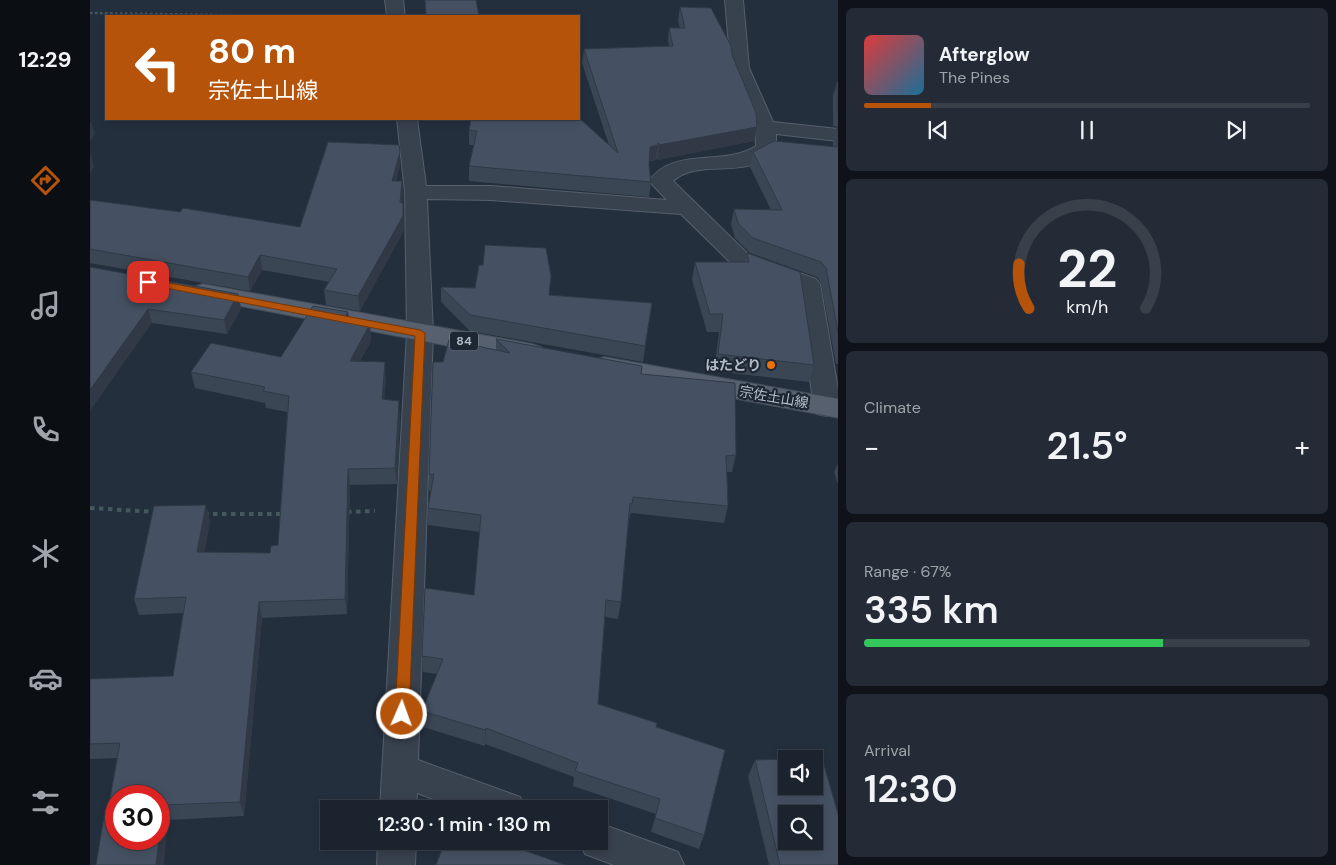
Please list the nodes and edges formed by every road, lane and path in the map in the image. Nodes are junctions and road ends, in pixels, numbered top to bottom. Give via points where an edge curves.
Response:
1 (394, 0) edge
2 (734, 0) edge
3 (90, 13) edge
4 (223, 15) edge
5 (396, 15) edge
6 (407, 120) edge
7 (765, 127) junction
8 (838, 135) edge
9 (416, 192) junction
10 (686, 208) junction
11 (177, 287) edge
12 (420, 333) junction
13 (554, 357) edge
14 (583, 362) edge
15 (833, 408) edge
16 (90, 508) edge
17 (411, 510) junction
18 (159, 512) edge
19 (344, 512) edge
20 (198, 514) edge
21 (286, 514) edge
22 (400, 770) junction
23 (398, 800) edge
24 (483, 800) edge
25 (608, 845) edge
26 (397, 850) edge
27 (396, 865) edge
28 (665, 865) edge

1 - 5 street
2 - 7 street via 740,68
3 - 4 path
6 - 9 street
7 - 8 street
7 - 10 street via 766,148 757,156 741,163 678,167 668,171 660,181
9 - 10 street via 491,193
9 - 12 street
10 - 15 street via 741,260 808,284
11 - 12 main road, 84
12 - 13 main road, 84
12 - 17 street
14 - 15 main road, 宗佐土山線
16 - 18 path
17 - 19 path
17 - 22 street
20 - 21 path
22 - 23 street
22 - 24 street
25 - 28 street
26 - 27 street

